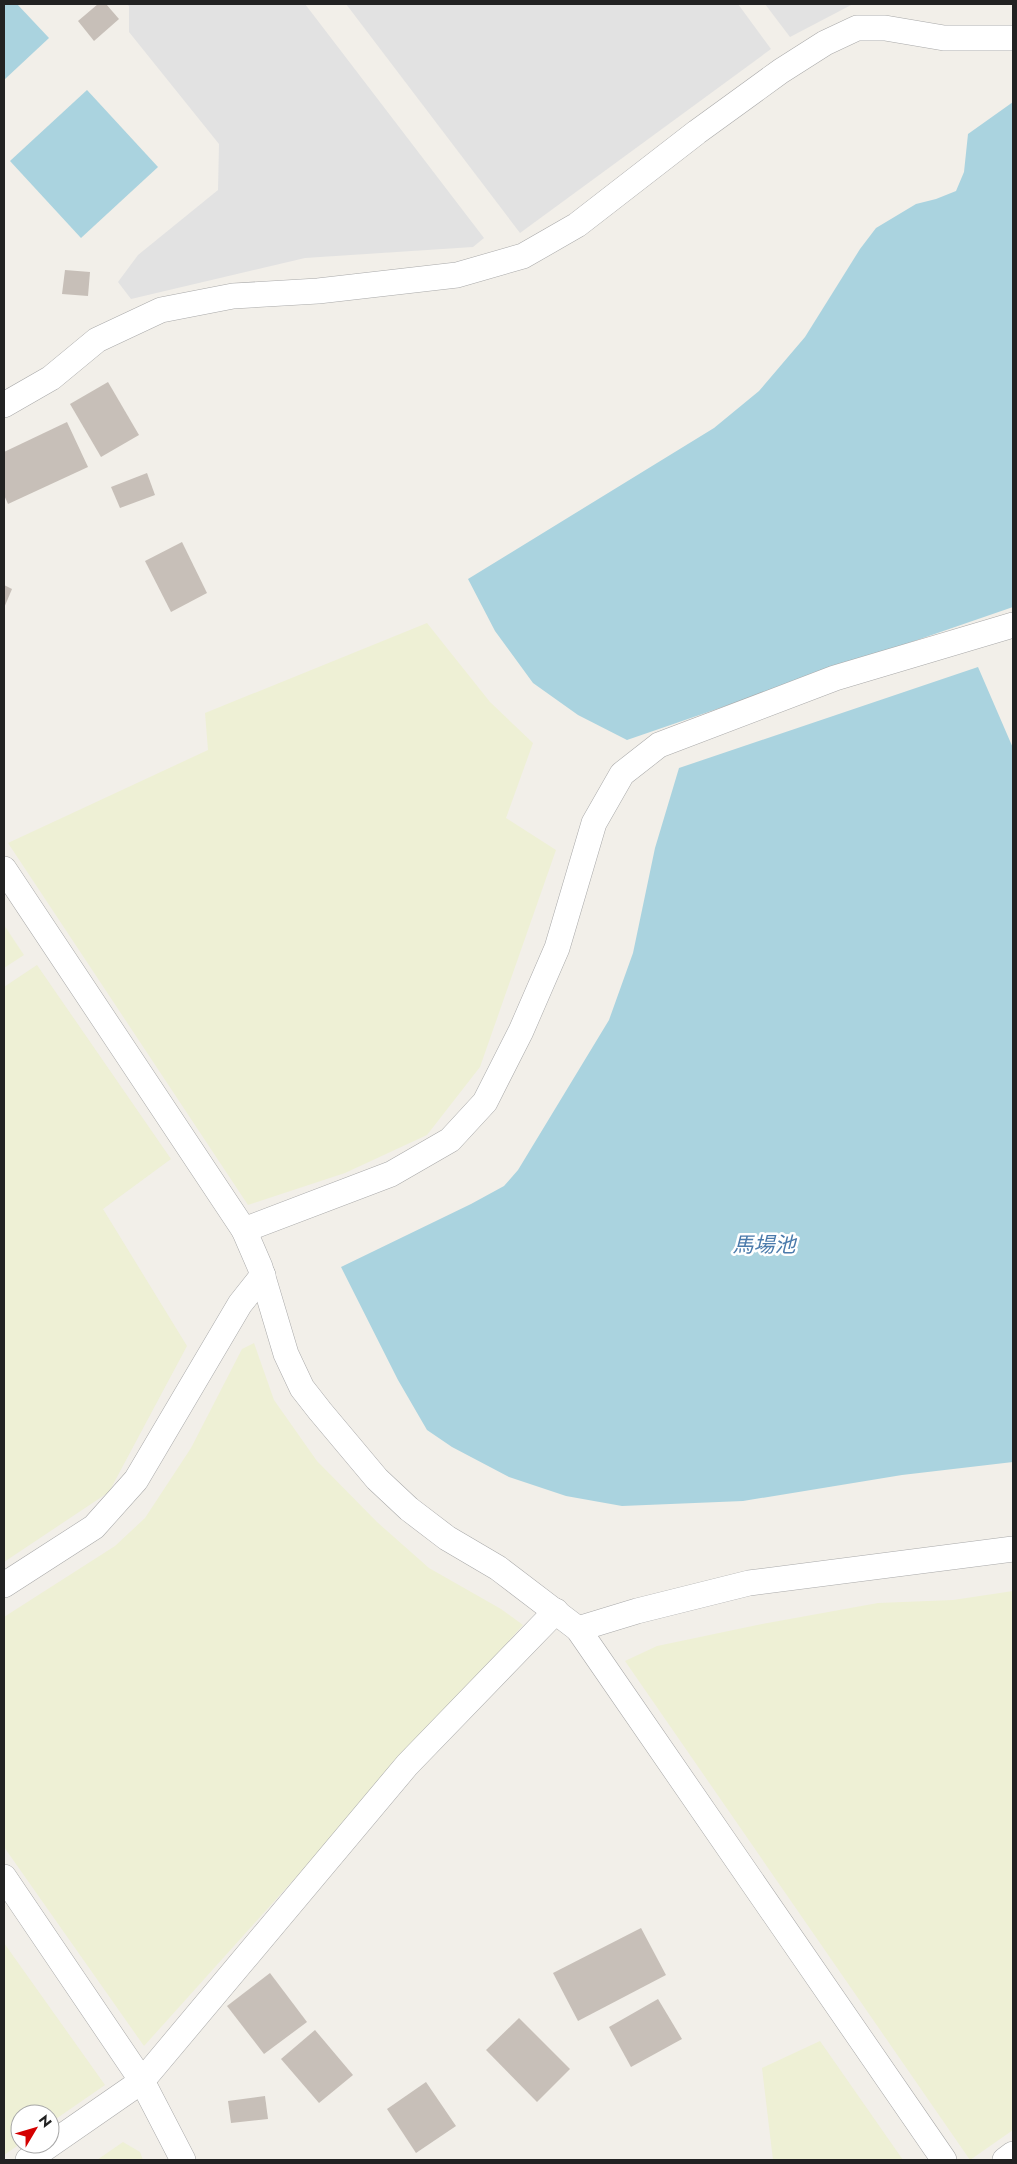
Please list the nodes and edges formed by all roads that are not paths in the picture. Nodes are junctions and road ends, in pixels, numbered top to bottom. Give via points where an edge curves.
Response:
1 (1013, 38) edge
2 (4, 405) edge
3 (1013, 625) edge
4 (4, 869) edge
5 (244, 1230) junction
6 (263, 1275) junction
7 (1013, 1550) edge
8 (4, 1585) edge
9 (556, 1611) junction
10 (578, 1629) junction
11 (4, 1877) edge
12 (142, 2081) junction
13 (1013, 2154) edge
14 (28, 2160) edge
15 (183, 2160) edge
16 (944, 2160) edge
17 (1005, 2160) edge

1 - 2 street via 944,38 885,28 857,28 825,43 781,71 576,225 523,256 457,275 318,292 233,296 162,310 97,340 51,378
3 - 5 street via 835,678 659,745 622,774 594,824 557,948 521,1031 485,1102 450,1140 391,1174
4 - 5 street
5 - 6 street
6 - 8 street via 240,1304 136,1480 116,1505 94,1527
6 - 9 street via 286,1354 302,1388 377,1479 447,1538 498,1568
7 - 10 street via 749,1582
9 - 10 street
9 - 12 street via 407,1765
10 - 16 street
11 - 12 street
12 - 14 street
12 - 15 street
13 - 17 street

